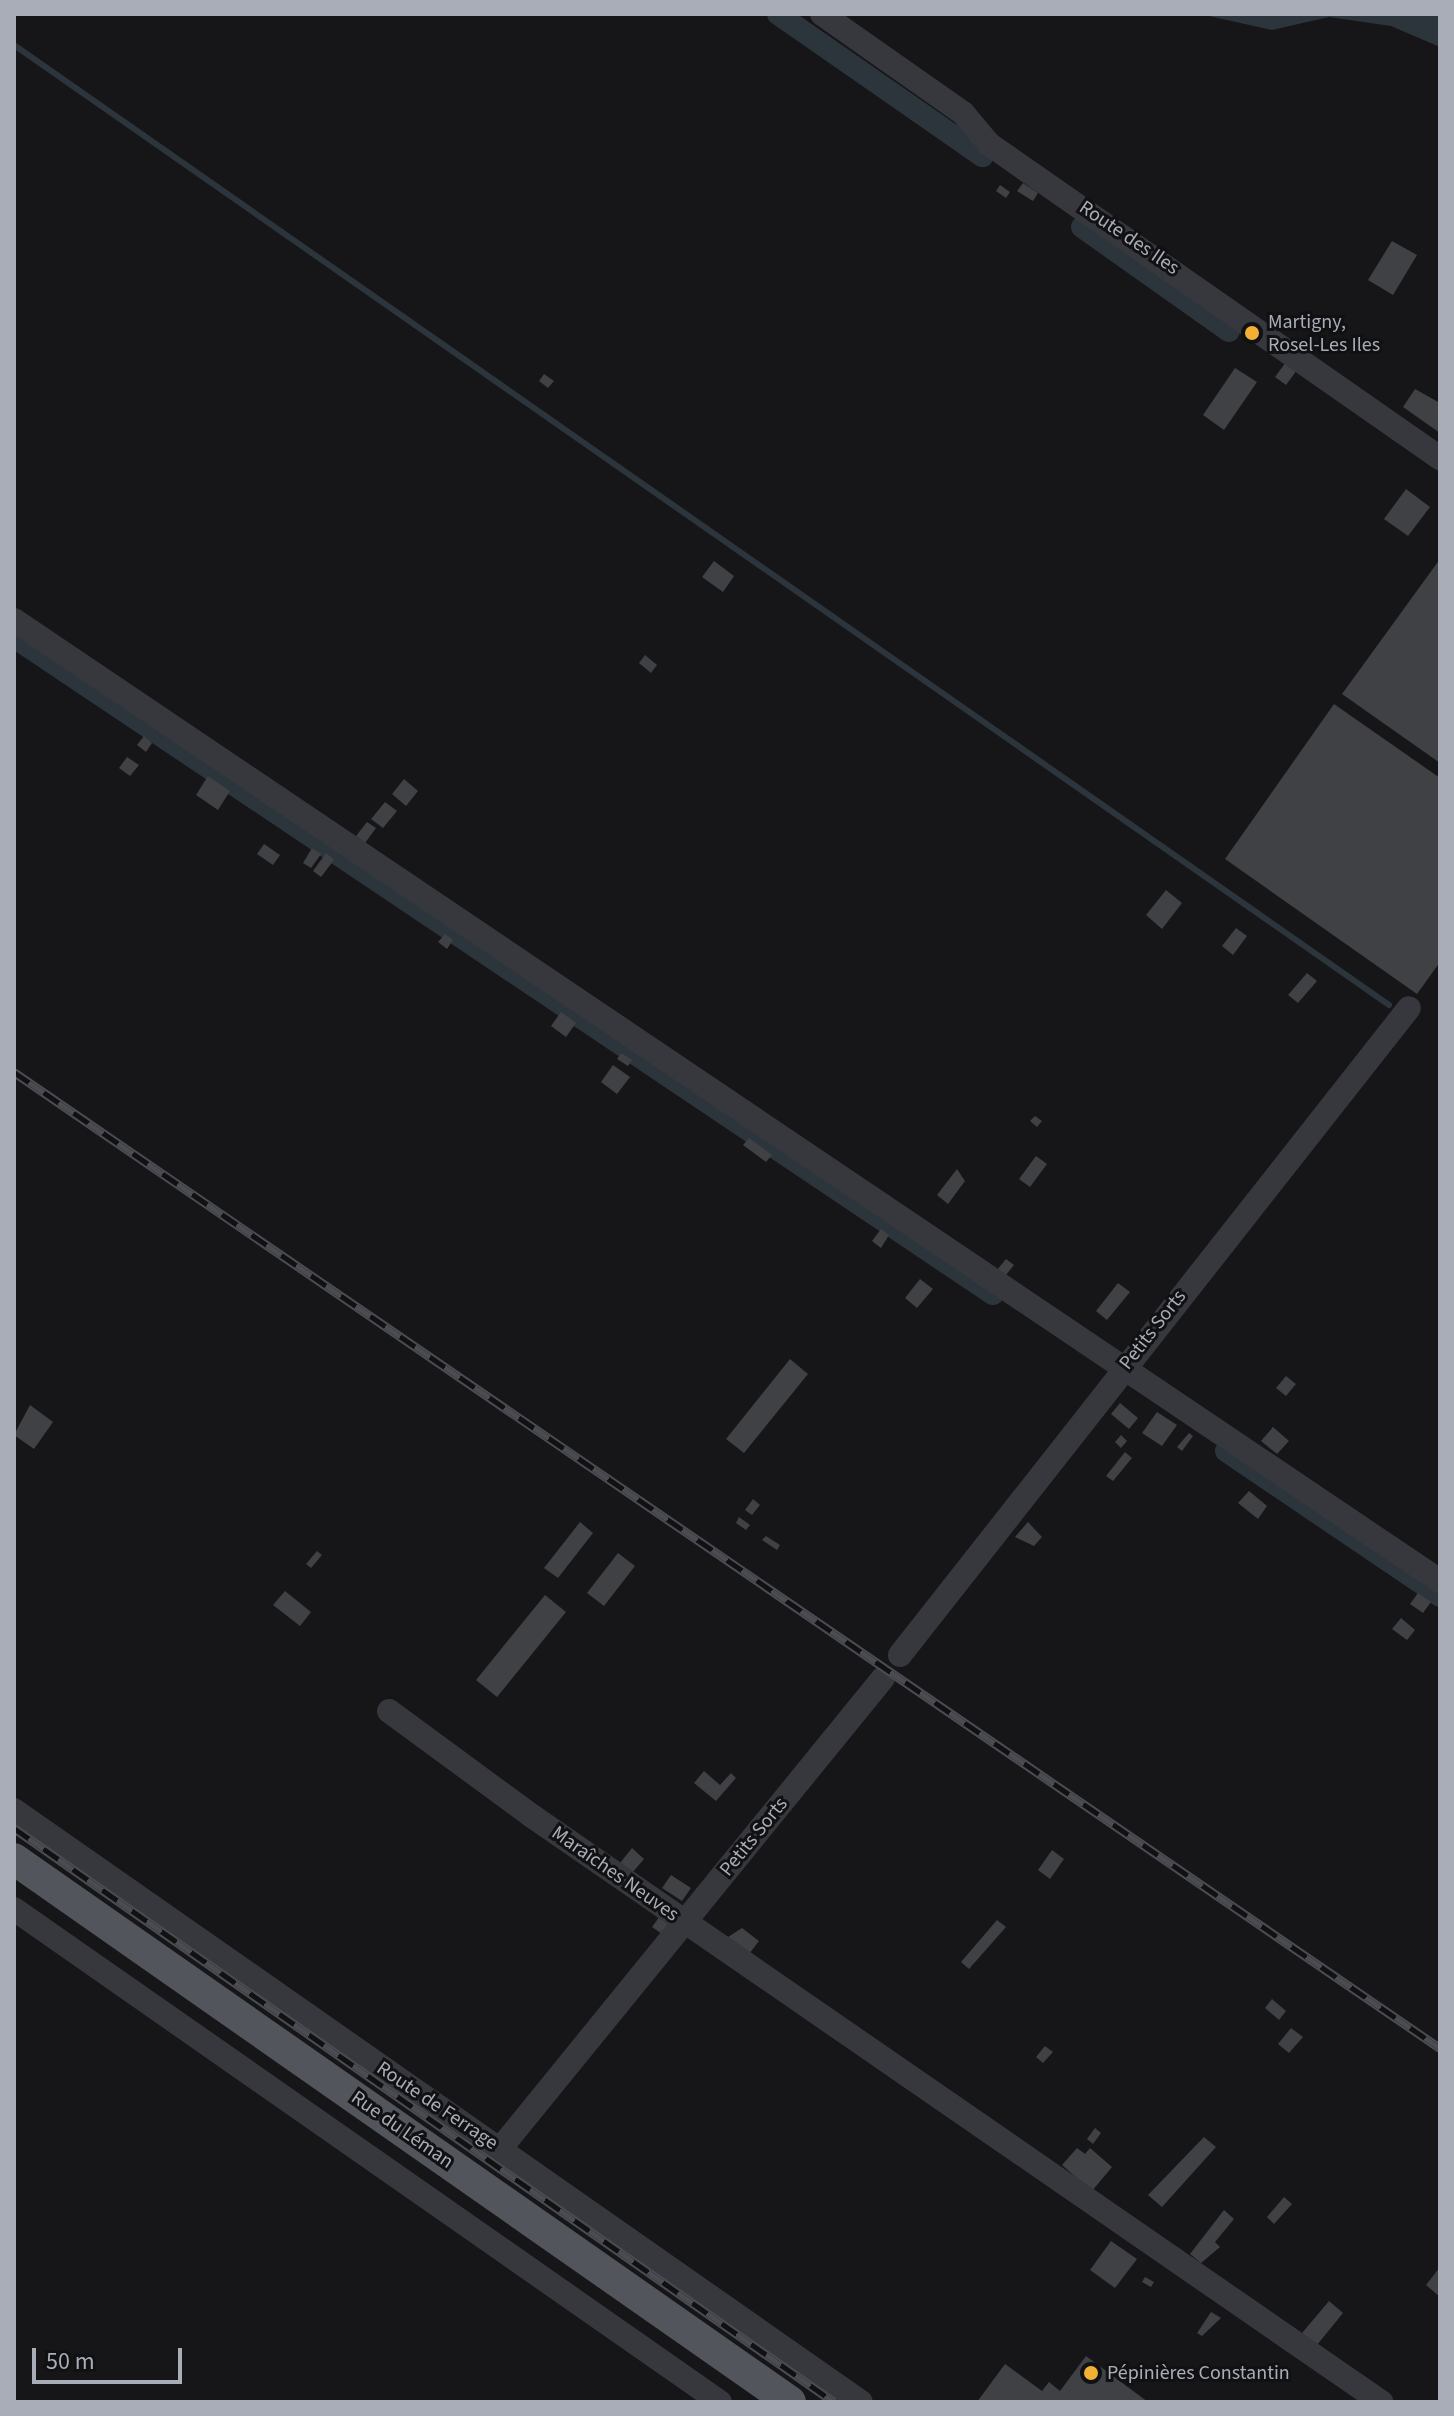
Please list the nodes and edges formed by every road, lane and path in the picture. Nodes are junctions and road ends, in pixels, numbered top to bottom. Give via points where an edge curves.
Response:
1 (822, 14) edge
2 (1440, 458) edge
3 (14, 620) edge
4 (1409, 1008) dead end
5 (1124, 1366) junction
6 (1440, 1581) edge
7 (900, 1655) dead end
8 (883, 1678) dead end
9 (389, 1711) dead end
10 (14, 1810) edge
11 (14, 1859) edge
12 (14, 1909) edge
13 (685, 1921) junction
14 (500, 2149) junction
15 (720, 2402) edge
16 (790, 2402) edge
17 (861, 2402) edge
18 (1381, 2402) edge

1 - 2 street, Route des Iles via 963,113 989,144
3 - 5 street
4 - 5 street, Petits Sorts
5 - 6 street
5 - 7 street, Petits Sorts
8 - 13 street, Petits Sorts
9 - 13 street, Maraîches Neuves
10 - 14 street, Route de Ferrage
11 - 16 main road, Rue du Léman
12 - 15 street
13 - 14 street, Maraîches Neuves
13 - 18 street
14 - 17 street, Route de Ferrage

